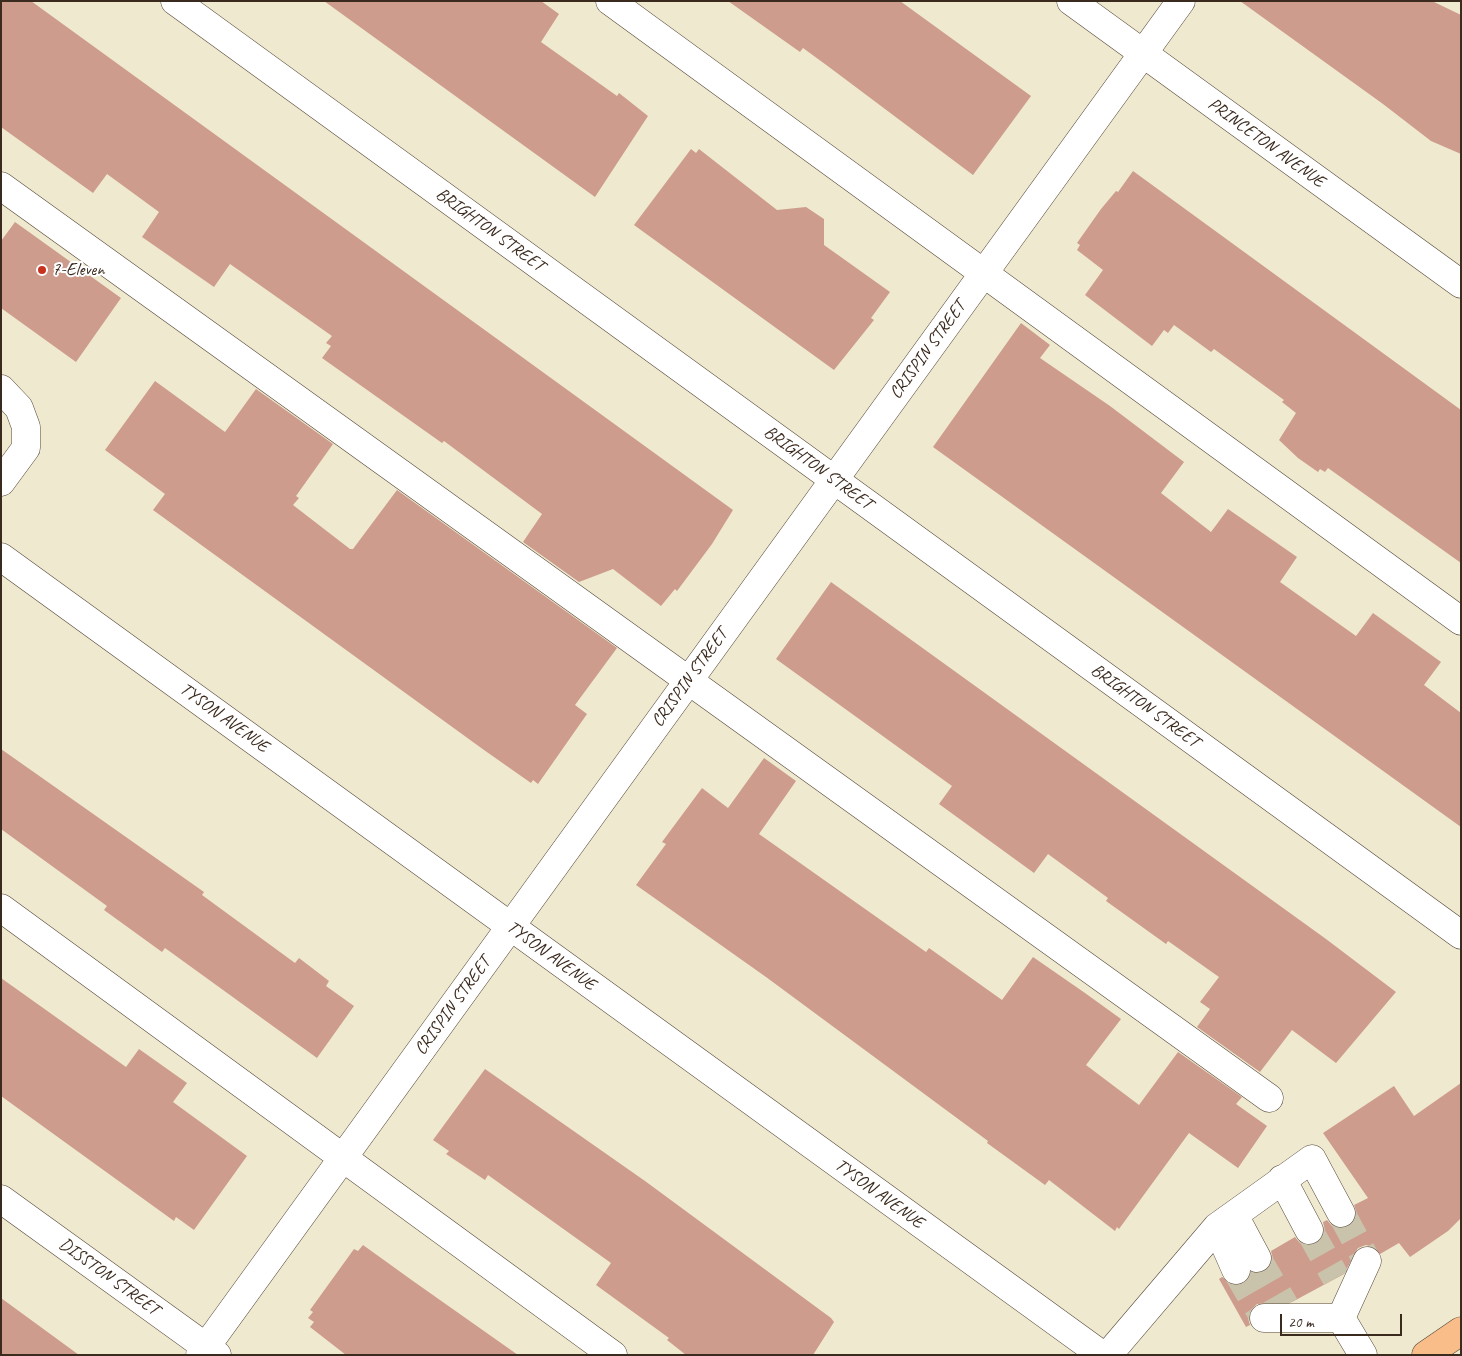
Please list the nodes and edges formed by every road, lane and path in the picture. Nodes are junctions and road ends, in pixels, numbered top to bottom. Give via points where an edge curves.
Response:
1 (175, 1) edge
2 (610, 1) edge
3 (1071, 1) edge
4 (1181, 1) edge
5 (1143, 54) junction
6 (1, 186) edge
7 (984, 273) junction
8 (1461, 284) edge
9 (1, 389) edge
10 (834, 480) junction
11 (1, 482) edge
12 (1, 557) edge
13 (1461, 621) edge
14 (688, 680) junction
15 (1, 908) edge
16 (510, 926) junction
17 (1461, 935) edge
18 (1269, 1098) dead end
19 (342, 1158) junction
20 (1282, 1179) junction
21 (1, 1199) edge
22 (1341, 1212) tunnel mouth
23 (1226, 1221) junction
24 (1310, 1230) tunnel mouth
25 (1368, 1262) dead end
26 (1247, 1264) tunnel mouth
27 (1336, 1278) tunnel mouth
28 (1275, 1312) dead end
29 (1341, 1318) junction
30 (1461, 1331) edge
31 (207, 1352) edge
32 (612, 1355) edge
33 (1102, 1355) edge
34 (1108, 1355) edge
35 (1363, 1355) edge
36 (1426, 1355) edge

1 - 10 street, BRIGHTON STREET
2 - 7 street
3 - 5 street, PRINCETON AVENUE
4 - 5 street, CRISPIN STREET
5 - 7 street, CRISPIN STREET
5 - 8 street, PRINCETON AVENUE
6 - 14 street
7 - 10 street, CRISPIN STREET
7 - 13 street
9 - 11 street via 19,408 26,427 26,448
10 - 14 street, CRISPIN STREET
10 - 17 street, BRIGHTON STREET
12 - 16 street, TYSON AVENUE
14 - 16 street, CRISPIN STREET
14 - 18 street
15 - 19 street
16 - 19 street, CRISPIN STREET
16 - 33 street, TYSON AVENUE
19 - 31 street, CRISPIN STREET
19 - 32 street
20 - 22 street via 1312,1159
20 - 23 street
20 - 24 street
21 - 31 street, DISSTON STREET
23 - 26 street
23 - 34 street
25 - 29 street
27 - 29 street
28 - 29 street
29 - 35 street
30 - 36 main road

